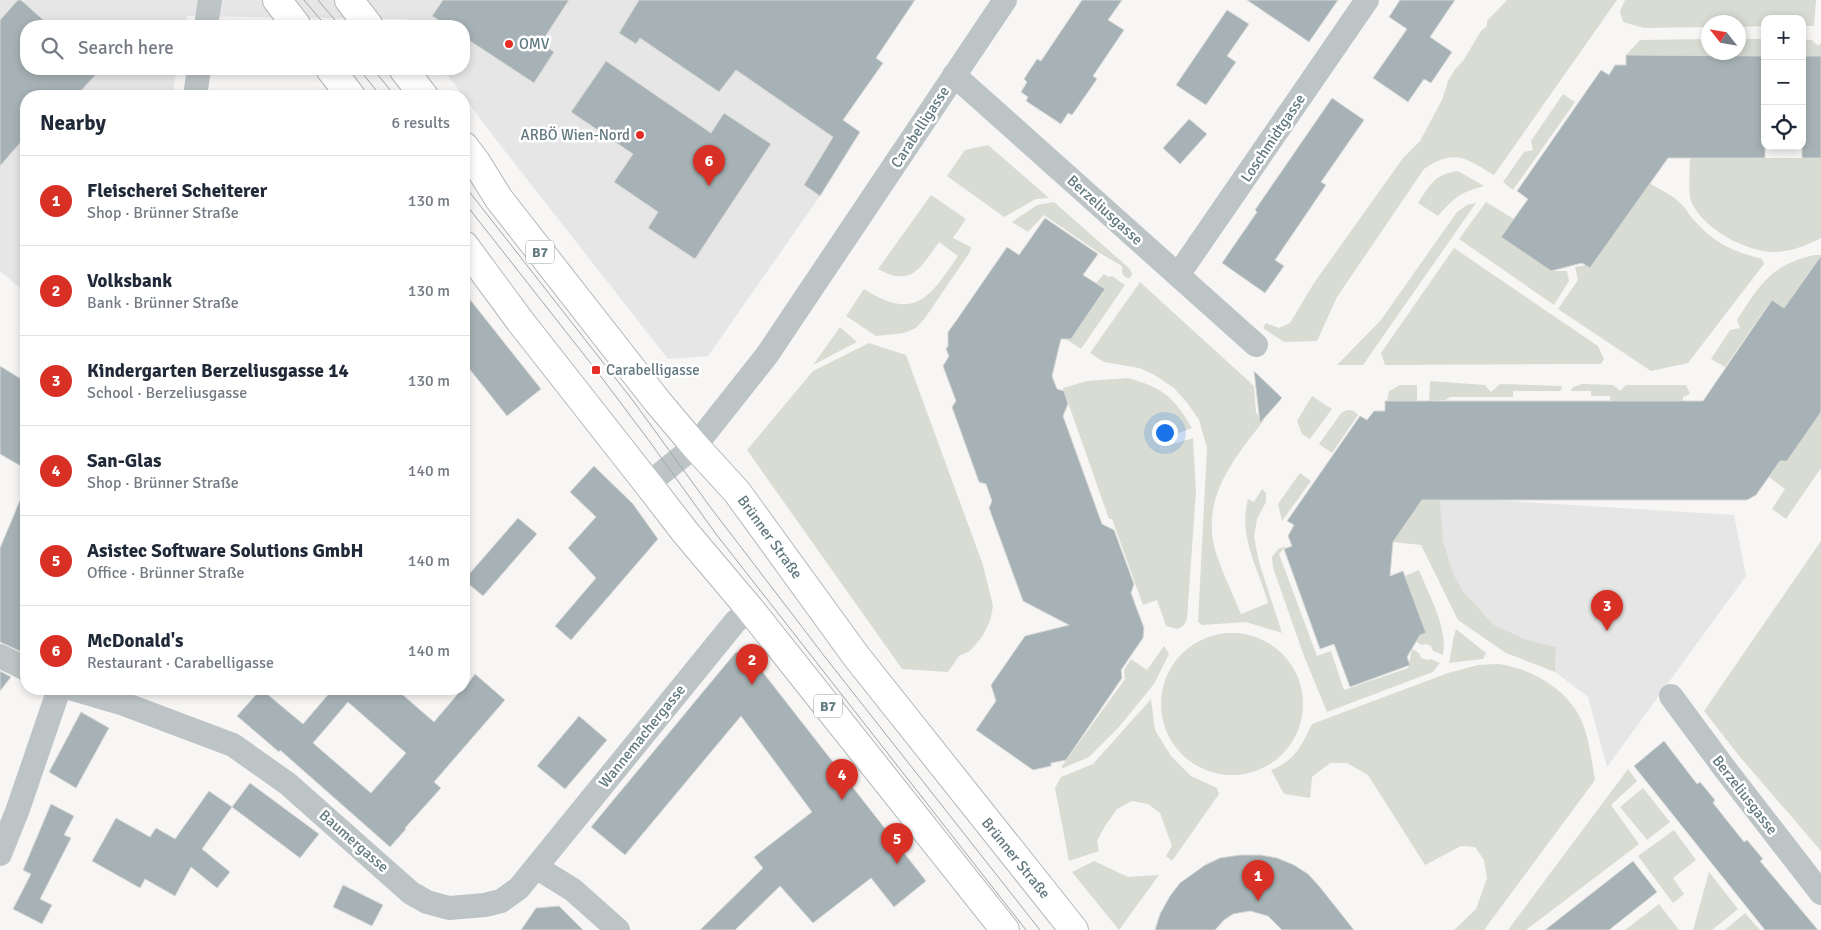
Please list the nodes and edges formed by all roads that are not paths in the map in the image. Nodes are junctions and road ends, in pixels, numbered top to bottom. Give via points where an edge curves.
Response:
1 (210, 0) edge
2 (277, 0) edge
3 (1005, 0) edge
4 (1366, 0) edge
5 (207, 20) edge
6 (292, 20) edge
7 (198, 75) edge
8 (335, 75) edge
9 (408, 75) edge
10 (954, 75) junction
11 (196, 90) edge
12 (346, 90) edge
13 (419, 90) edge
14 (470, 154) edge
15 (470, 253) edge
16 (1178, 275) junction
17 (1256, 345) dead end
18 (695, 446) junction
19 (648, 484) junction
20 (750, 608) junction
21 (0, 656) edge
22 (20, 666) edge
23 (57, 695) edge
24 (93, 695) edge
25 (1671, 696) dead end
26 (0, 854) edge
27 (536, 866) junction
28 (1821, 893) edge
29 (618, 930) edge
30 (1005, 930) edge
31 (1074, 930) edge

1 - 5 street
2 - 6 main road
3 - 10 street, Carabelligasse
4 - 16 street, Loschmidtgasse
7 - 11 street
8 - 12 main road
9 - 13 main road
10 - 16 street, Berzeliusgasse
10 - 18 street, Carabelligasse via 767,355
14 - 18 main road, Brünner Straße / B7 via 499,199
15 - 19 main road, B7
16 - 17 street, Berzeliusgasse
18 - 19 street, Carabelligasse
18 - 31 main road, Brünner Straße / B7 via 737,492 856,656
19 - 20 main road, B7
20 - 27 street, Wannemachergasse via 735,622
20 - 30 main road, B7
21 - 22 street
23 - 26 street
24 - 27 street, Baumergasse via 233,745 288,784 411,893 427,902 449,908 485,906 501,901 519,888
25 - 28 street, Berzeliusgasse
27 - 29 street via 573,890

